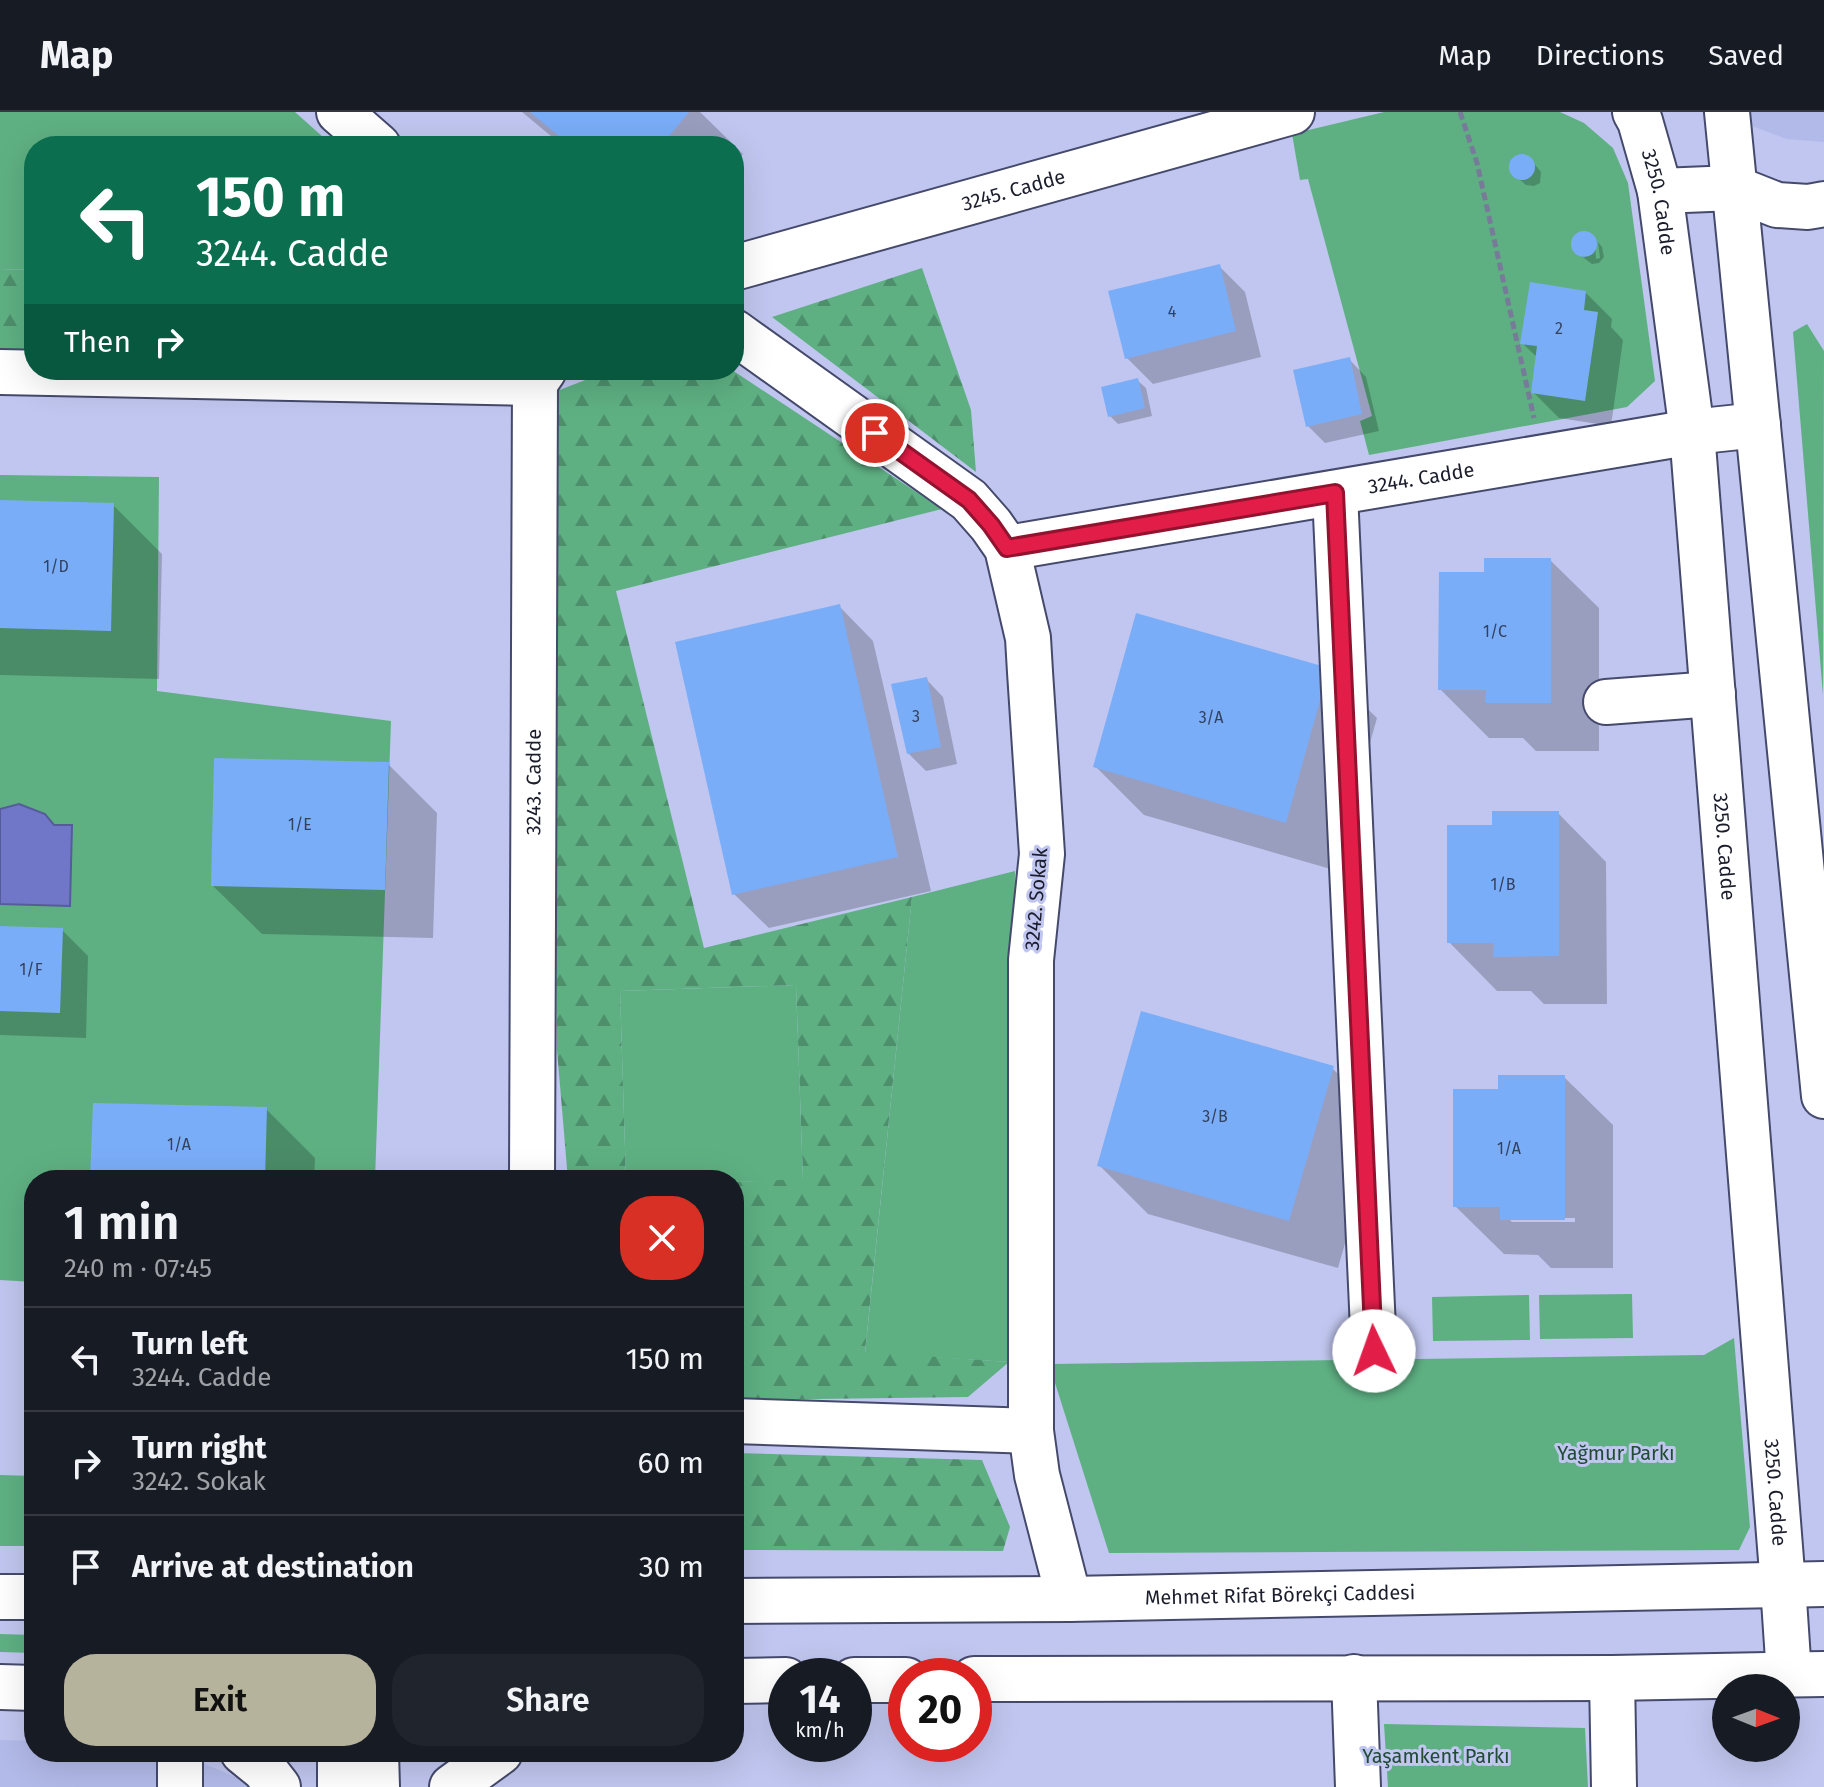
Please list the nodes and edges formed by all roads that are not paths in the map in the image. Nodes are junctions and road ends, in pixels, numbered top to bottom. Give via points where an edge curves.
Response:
1 (339, 112) edge
2 (1292, 112) edge
3 (1635, 112) edge
4 (1727, 112) edge
5 (367, 136) edge
6 (1734, 188) junction
7 (1660, 191) junction
8 (1824, 204) edge
9 (744, 265) edge
10 (744, 339) edge
11 (0, 372) edge
12 (24, 372) edge
13 (540, 380) edge
14 (1758, 425) junction
15 (1692, 432) junction
16 (1335, 493) junction
17 (1007, 548) junction
18 (1713, 694) junction
19 (1606, 702) dead end
20 (1807, 745) edge
21 (1824, 1096) edge
22 (532, 1170) edge
23 (1374, 1351) dead end
24 (744, 1421) edge
25 (1031, 1431) junction
26 (1804, 1584) edge
27 (0, 1597) edge
28 (24, 1597) edge
29 (1069, 1599) junction
30 (744, 1601) edge
31 (1806, 1675) edge
32 (1354, 1677) junction
33 (1612, 1678) junction
34 (992, 1679) edge
35 (768, 1680) edge
36 (744, 1681) edge
37 (0, 1687) edge
38 (24, 1688) edge
39 (180, 1762) edge
40 (255, 1762) edge
41 (340, 1762) edge
42 (376, 1762) edge
43 (486, 1762) edge
44 (180, 1787) edge
45 (278, 1787) edge
46 (340, 1787) edge
47 (377, 1787) edge
48 (452, 1787) edge
49 (1358, 1787) edge
50 (1614, 1787) edge

1 - 5 street
2 - 9 street, 3245. Cadde
3 - 7 street, 3250. Cadde
4 - 6 street
6 - 7 street
6 - 8 street via 1777,205
6 - 14 street
7 - 15 street, 3250. Cadde
10 - 17 street, 3242. Sokak via 969,500
11 - 12 street
13 - 22 street, 3243. Cadde
14 - 15 street, 3244. Cadde
14 - 20 street
15 - 16 street, 3244. Cadde
15 - 18 street, 3250. Cadde
16 - 17 street, 3244. Cadde
16 - 23 street
17 - 25 street, 3242. Sokak via 1028,638 1042,854 1031,960
18 - 19 street
18 - 26 street, 3250. Cadde
20 - 21 street
24 - 25 street
25 - 29 street, 3242. Sokak
26 - 29 street, Mehmet Rifat Börekçi Caddesi
26 - 31 street, 3250. Cadde
27 - 28 street
29 - 30 street, Mehmet Rifat Börekçi Caddesi
31 - 33 street
32 - 33 street
32 - 34 street
32 - 49 street
33 - 50 street
35 - 36 street
37 - 38 street
39 - 44 street
40 - 45 street
41 - 46 street
42 - 47 street
43 - 48 street

